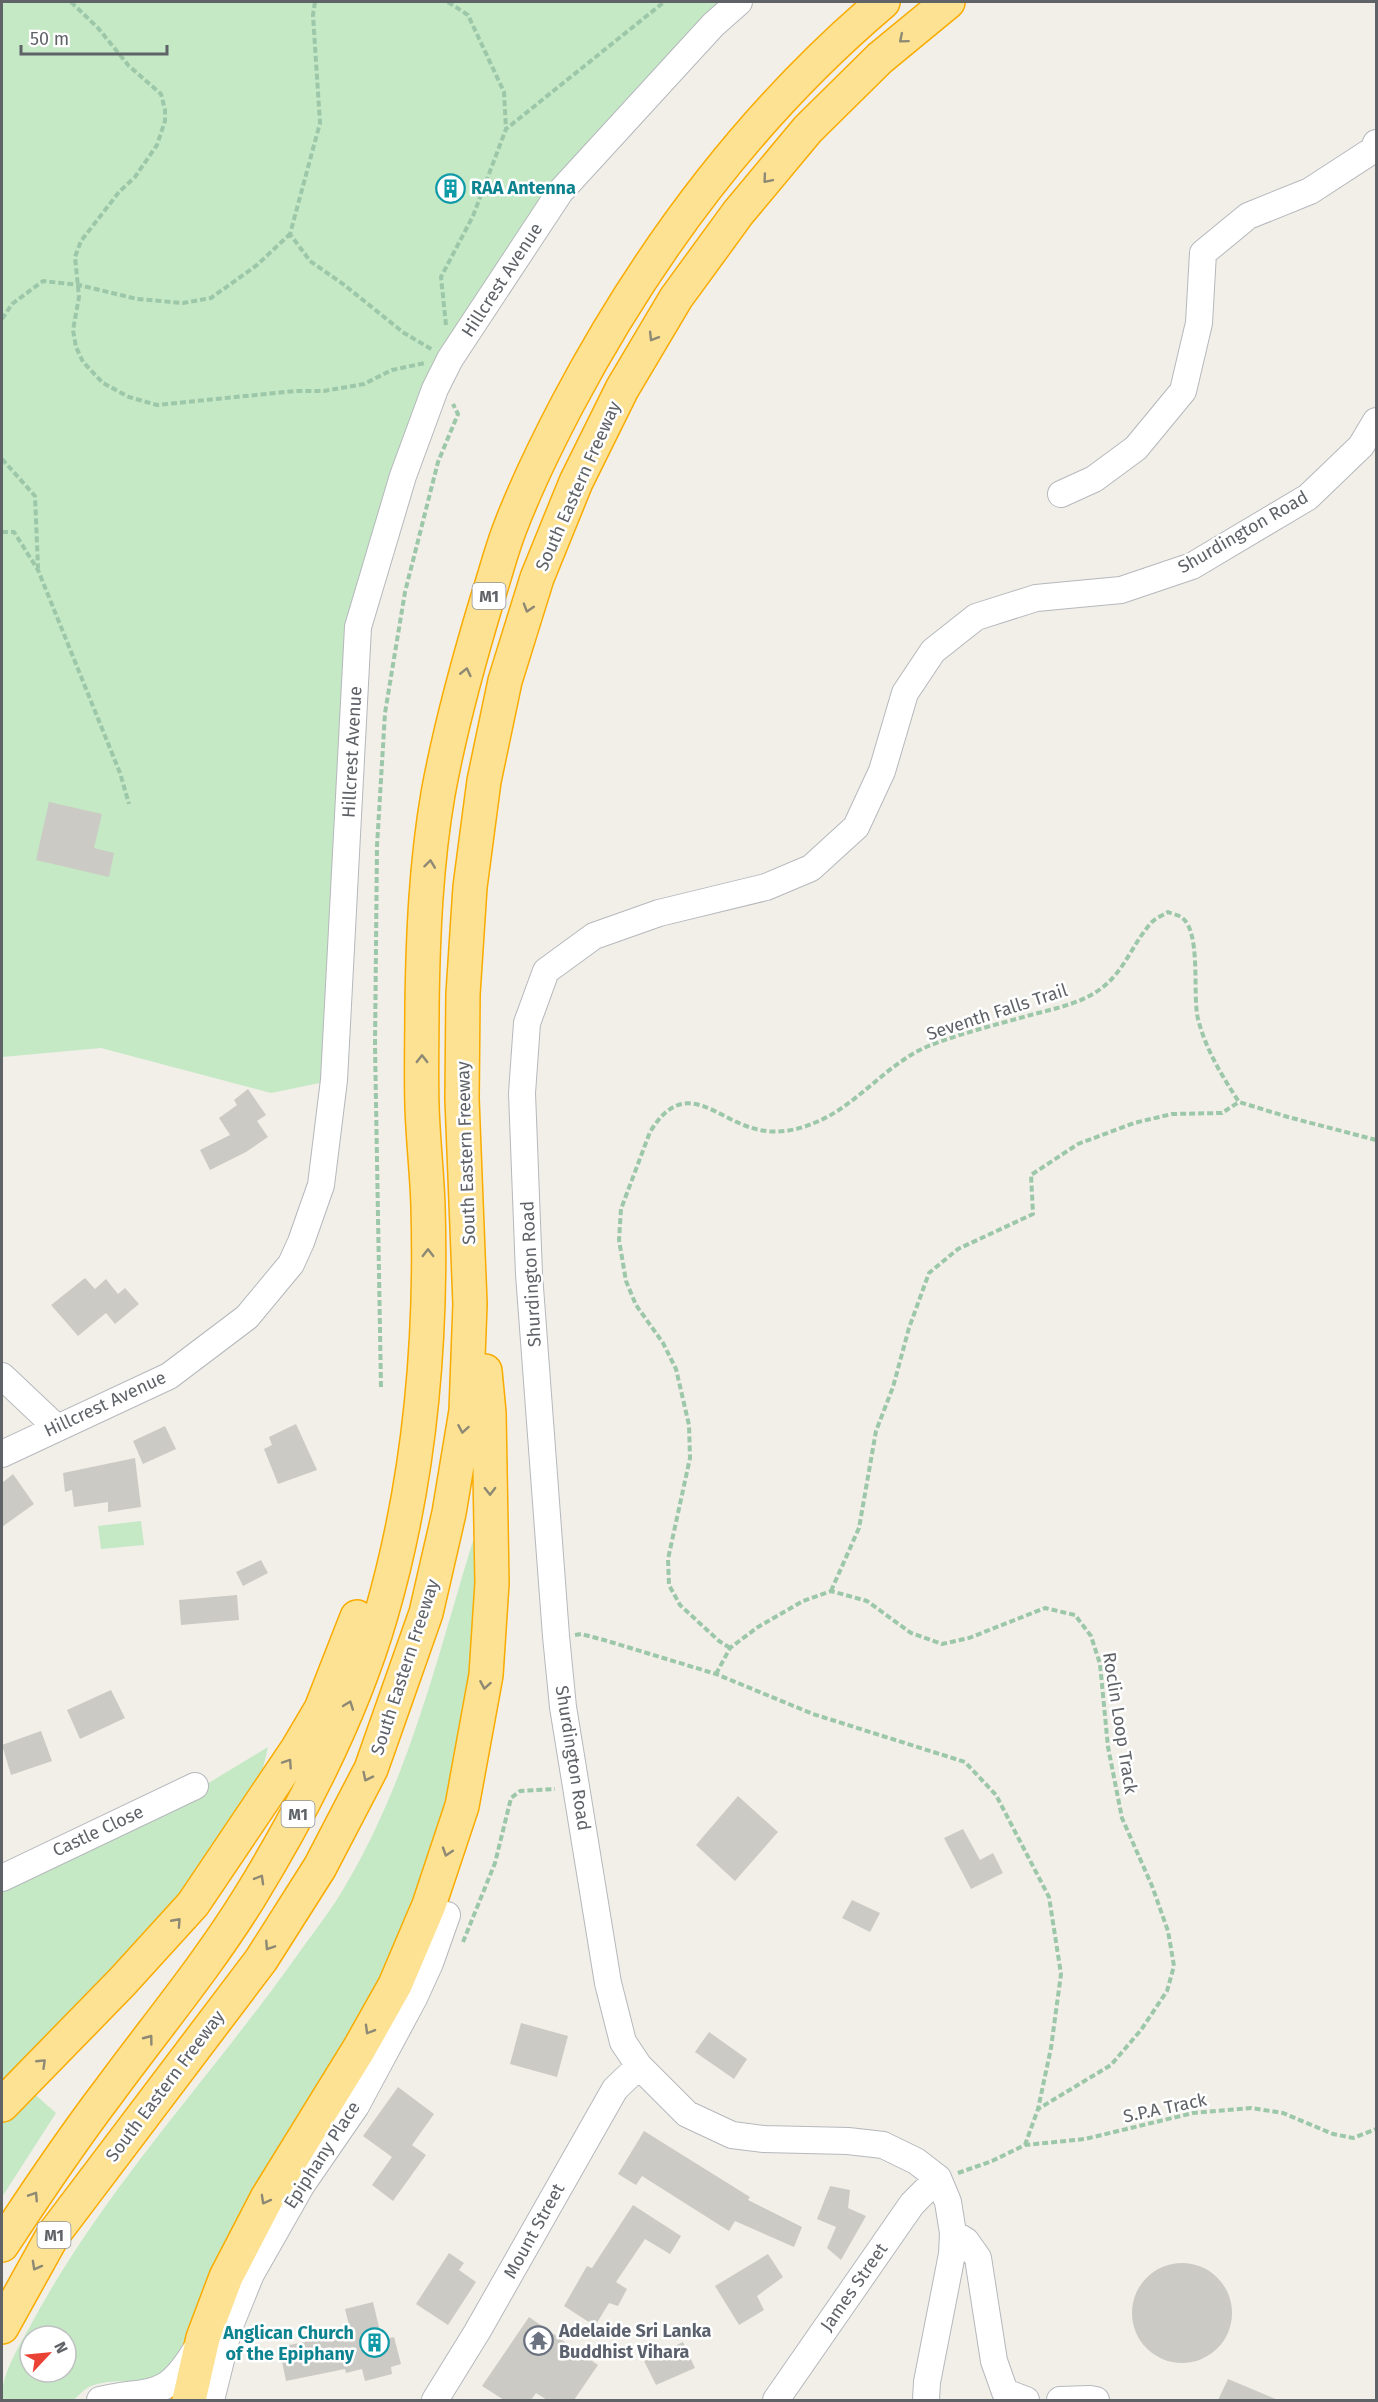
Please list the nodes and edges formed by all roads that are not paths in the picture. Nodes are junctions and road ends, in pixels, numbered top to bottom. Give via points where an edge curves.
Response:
1 (739, 2) edge
2 (883, 2) edge
3 (948, 2) edge
4 (1377, 143) edge
5 (1377, 421) edge
6 (1061, 494) dead end
7 (467, 1202) junction
8 (427, 1312) junction
9 (2, 1376) edge
10 (56, 1427) junction
11 (2, 1454) edge
12 (195, 1786) dead end
13 (2, 1878) edge
14 (447, 1915) dead end
15 (639, 2066) junction
16 (2, 2105) edge
17 (938, 2178) junction
18 (953, 2233) junction
19 (2, 2245) edge
20 (2, 2327) edge
21 (203, 2338) junction
22 (134, 2399) edge
23 (100, 2400) edge
24 (189, 2400) edge
25 (211, 2400) edge
26 (435, 2400) edge
27 (776, 2400) edge
28 (926, 2400) edge
29 (1026, 2400) edge
30 (1060, 2400) edge
31 (1096, 2400) edge

1 - 10 street, Hillcrest Avenue via 713,25 560,192 450,359 404,476 358,627 334,1080 321,1185 291,1264 247,1317 169,1376
8 -> 2 highway, M1 via 428,1208 422,1103 426,901 438,795 466,673 510,527 602,339 658,253 718,170 791,89
3 -> 7 highway, South Eastern Freeway / M1 via 880,58 808,129 738,213 676,298 622,389 576,482 537,578 505,681 484,781 470,887 463,994 462,1099
4 - 6 street via 1373,150 1310,191 1248,216 1203,253 1199,323 1183,391 1136,448 1094,479
5 - 15 street, Shurdington Road via 1361,446 1308,497 1192,566 1121,590 1036,598 976,617 933,651 905,693 882,771 856,827 811,868 766,887 658,913 594,936 546,971 527,1023 522,1093 529,1274 556,1636 563,1707 608,1983 623,2042
7 -> 20 highway, South Eastern Freeway / M1 via 470,1304 466,1411 451,1502 426,1613 371,1768 320,1867 261,1960 53,2235
7 -> 21 highway, M1 via 489,1413 492,1583 486,1675 464,1796 432,1897 395,1985 267,2198 226,2277
16 -> 8 highway via 193,1904 321,1709 361,1608 386,1511
19 -> 8 highway, M1 via 54,2166 248,1901 345,1718 381,1617 404,1518 420,1416
9 - 10 street
10 - 11 street, Hillcrest Avenue
12 - 13 street, Castle Close
14 - 25 street, Epiphany Place via 418,1989 367,2086 301,2186 251,2274 229,2328
15 - 17 street, Shurdington Road via 687,2114 732,2135 883,2145 916,2161
15 - 26 street, Mount Street via 615,2089
17 - 18 street via 948,2202
17 - 27 street, James Street via 912,2204
18 - 28 street
18 - 29 street via 966,2241 978,2258 994,2361 1005,2392
21 - 22 street via 180,2376 170,2385
21 - 24 highway, M1
22 - 23 street
30 - 31 street

